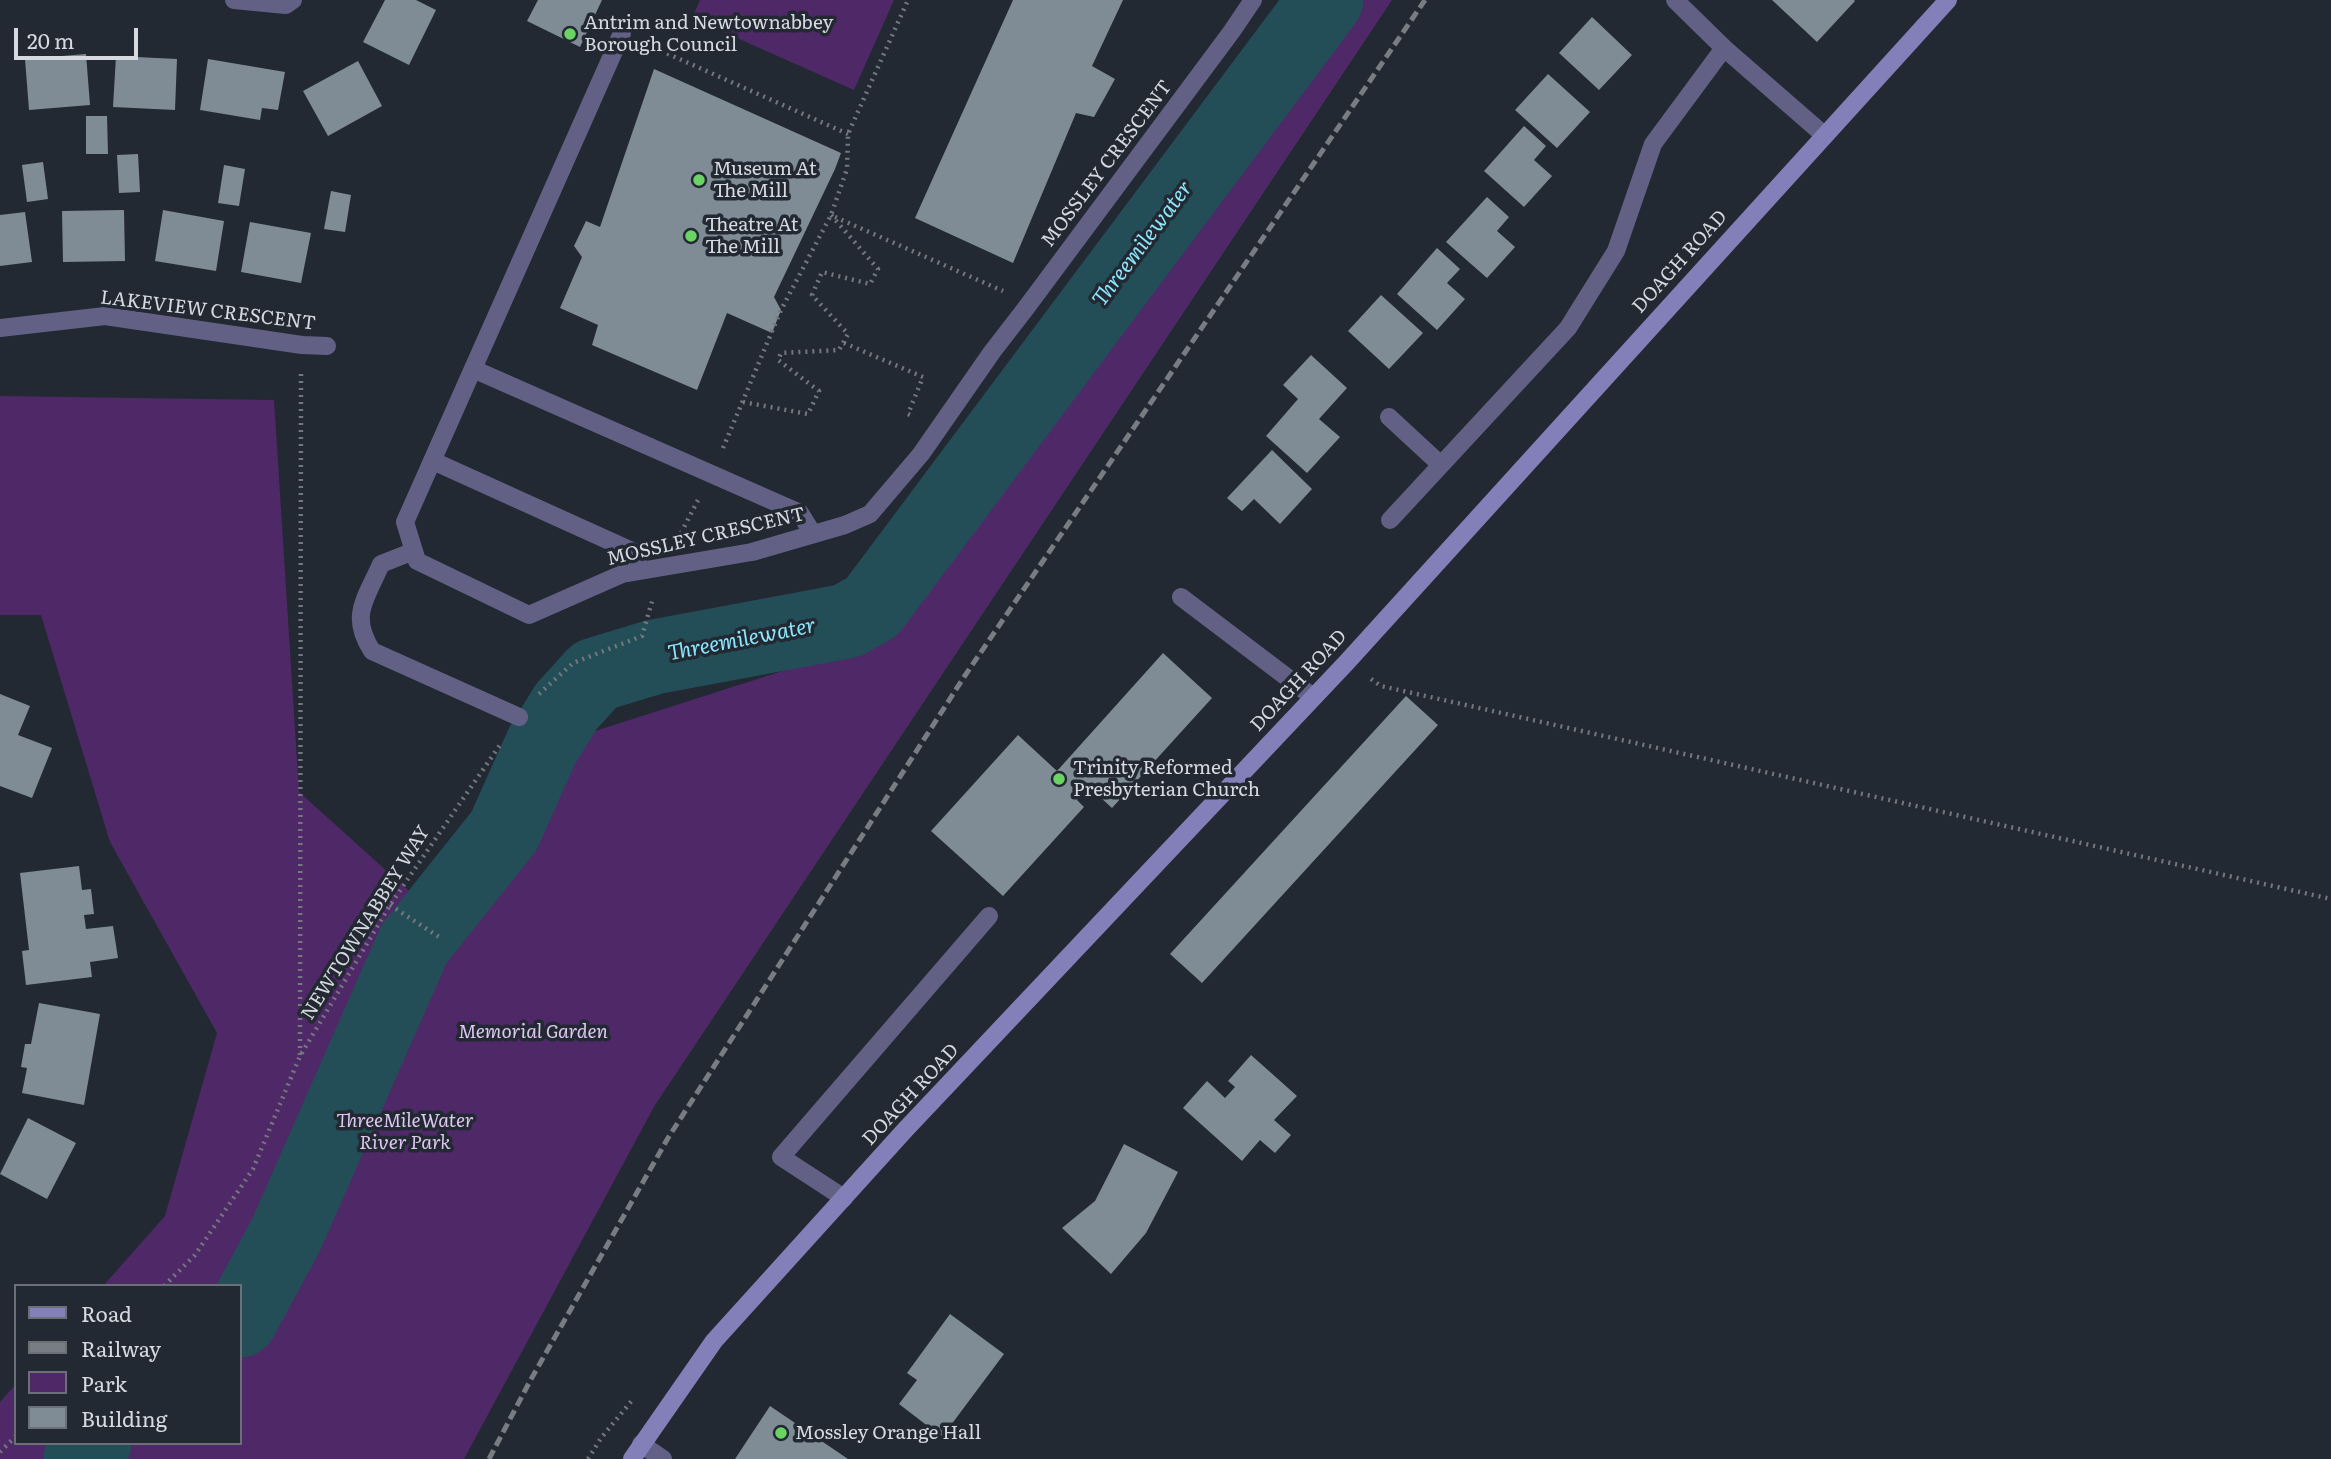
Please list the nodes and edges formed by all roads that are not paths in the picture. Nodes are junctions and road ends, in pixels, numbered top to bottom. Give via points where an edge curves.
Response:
1 (234, 0) edge
2 (293, 0) edge
3 (1253, 0) edge
4 (1675, 0) edge
5 (1948, 0) edge
6 (622, 33) road end
7 (1724, 48) junction
8 (1824, 135) junction
9 (0, 328) edge
10 (327, 346) dead end
11 (473, 369) junction
12 (1389, 418) dead end
13 (433, 461) junction
14 (1441, 465) junction
15 (1390, 520) dead end
16 (813, 534) junction
17 (414, 551) junction
18 (640, 570) junction
19 (1181, 597) dead end
20 (1313, 697) junction
21 (519, 717) road end
22 (989, 916) dead end
23 (844, 1198) junction
24 (637, 1452) edge
25 (663, 1459) edge

1 - 2 street via 286,5
3 - 16 street, MOSSLEY CRESCENT via 921,454 870,514
4 - 7 street
5 - 8 main road, DOAGH ROAD
6 - 11 street
7 - 8 street
7 - 14 street via 1653,144 1616,251 1568,328
8 - 20 main road, DOAGH ROAD
9 - 10 street, LAKEVIEW CRESCENT via 105,317
11 - 13 street
11 - 16 street via 800,513
12 - 14 street
13 - 17 street via 405,522
13 - 18 street via 634,552
14 - 15 street
16 - 18 street, MOSSLEY CRESCENT via 752,552
17 - 18 street, MOSSLEY CRESCENT via 417,561 528,615
17 - 21 street via 381,564 358,617 363,638 372,651
19 - 20 street
20 - 23 main road, DOAGH ROAD
22 - 23 street via 781,1157
23 - 24 main road, DOAGH ROAD via 713,1341
24 - 25 street

